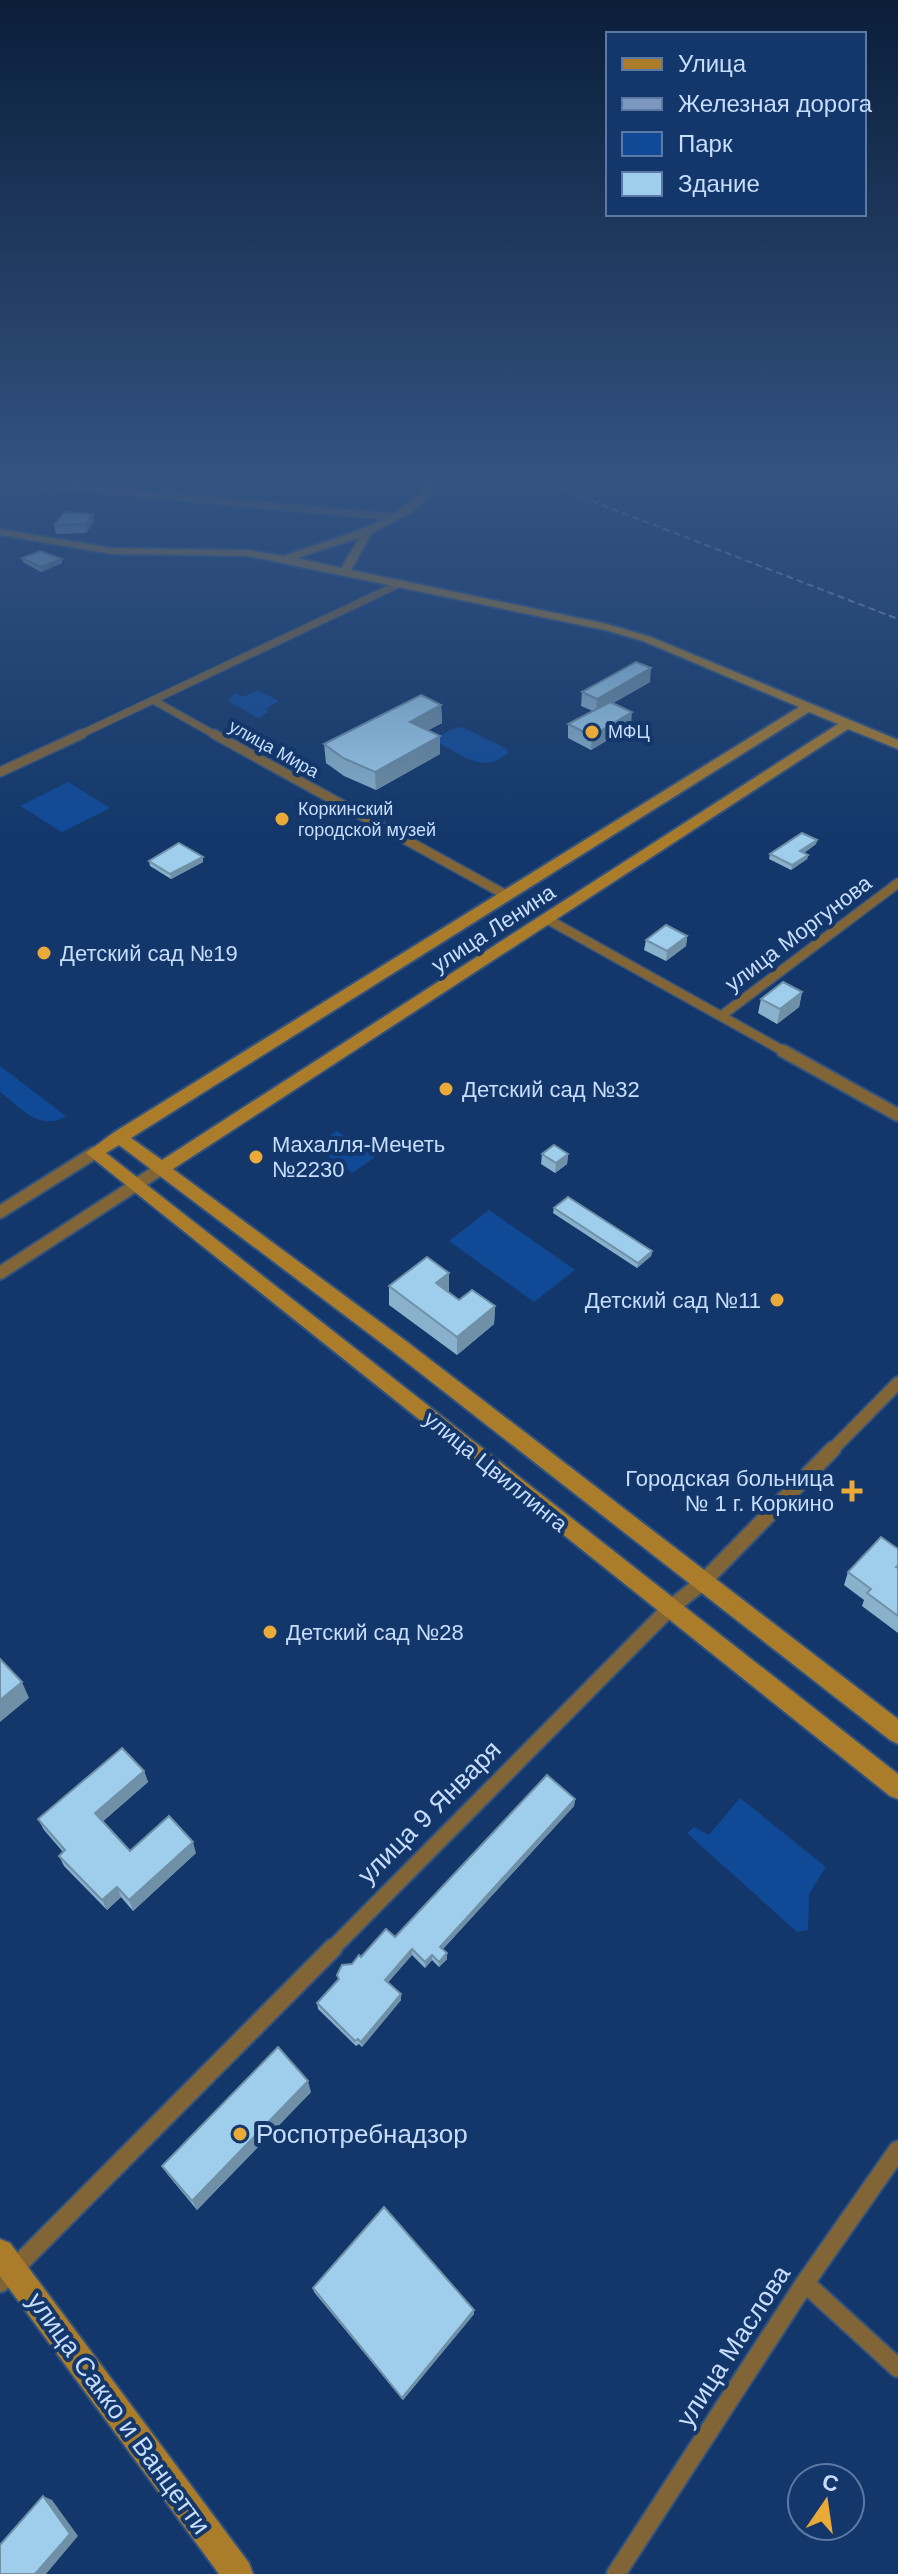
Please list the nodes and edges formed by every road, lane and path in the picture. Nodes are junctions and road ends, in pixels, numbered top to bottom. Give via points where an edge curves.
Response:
1 (363, 601) edge
2 (485, 601) edge
3 (153, 700) junction
4 (808, 707) junction
5 (847, 724) junction
6 (898, 745) edge
7 (0, 772) edge
8 (898, 883) edge
9 (506, 895) junction
10 (547, 919) junction
11 (721, 1016) junction
12 (898, 1115) edge
13 (119, 1137) junction
14 (94, 1153) junction
15 (162, 1168) junction
16 (137, 1185) junction
17 (0, 1212) edge
18 (0, 1273) edge
19 (898, 1383) edge
20 (703, 1582) junction
21 (669, 1609) junction
22 (898, 1733) edge
23 (898, 1788) edge
24 (898, 2150) edge
25 (4, 2268) edge
26 (805, 2283) junction
27 (898, 2368) edge
28 (238, 2574) edge
29 (616, 2574) edge

1 - 3 street
2 - 4 street via 624,631
3 - 7 street
3 - 9 street, улица Мира
4 - 5 street
4 - 9 street, улица Ленина
5 - 6 street
5 - 10 street, улица Ленина
8 - 11 street, улица Моргунова
9 - 13 street, улица Ленина
10 - 11 street
10 - 15 street, улица Ленина
11 - 12 street
13 - 14 street, улица Ленина
13 - 15 street
14 - 16 street, улица Цвиллинга
14 - 17 street, улица Ленина
15 - 16 street, улица Ленина
15 - 20 street, улица Цвиллинга
16 - 18 street, улица Ленина
16 - 21 street, улица Цвиллинга
19 - 20 street, улица 9 Января
20 - 21 street, улица 9 Января
20 - 22 street, улица Цвиллинга
21 - 23 street, улица Цвиллинга
21 - 25 street, улица 9 Января
24 - 26 street, улица Маслова
25 - 28 street, улица Сакко и Ванцетти
26 - 27 street
26 - 29 street, улица Маслова

